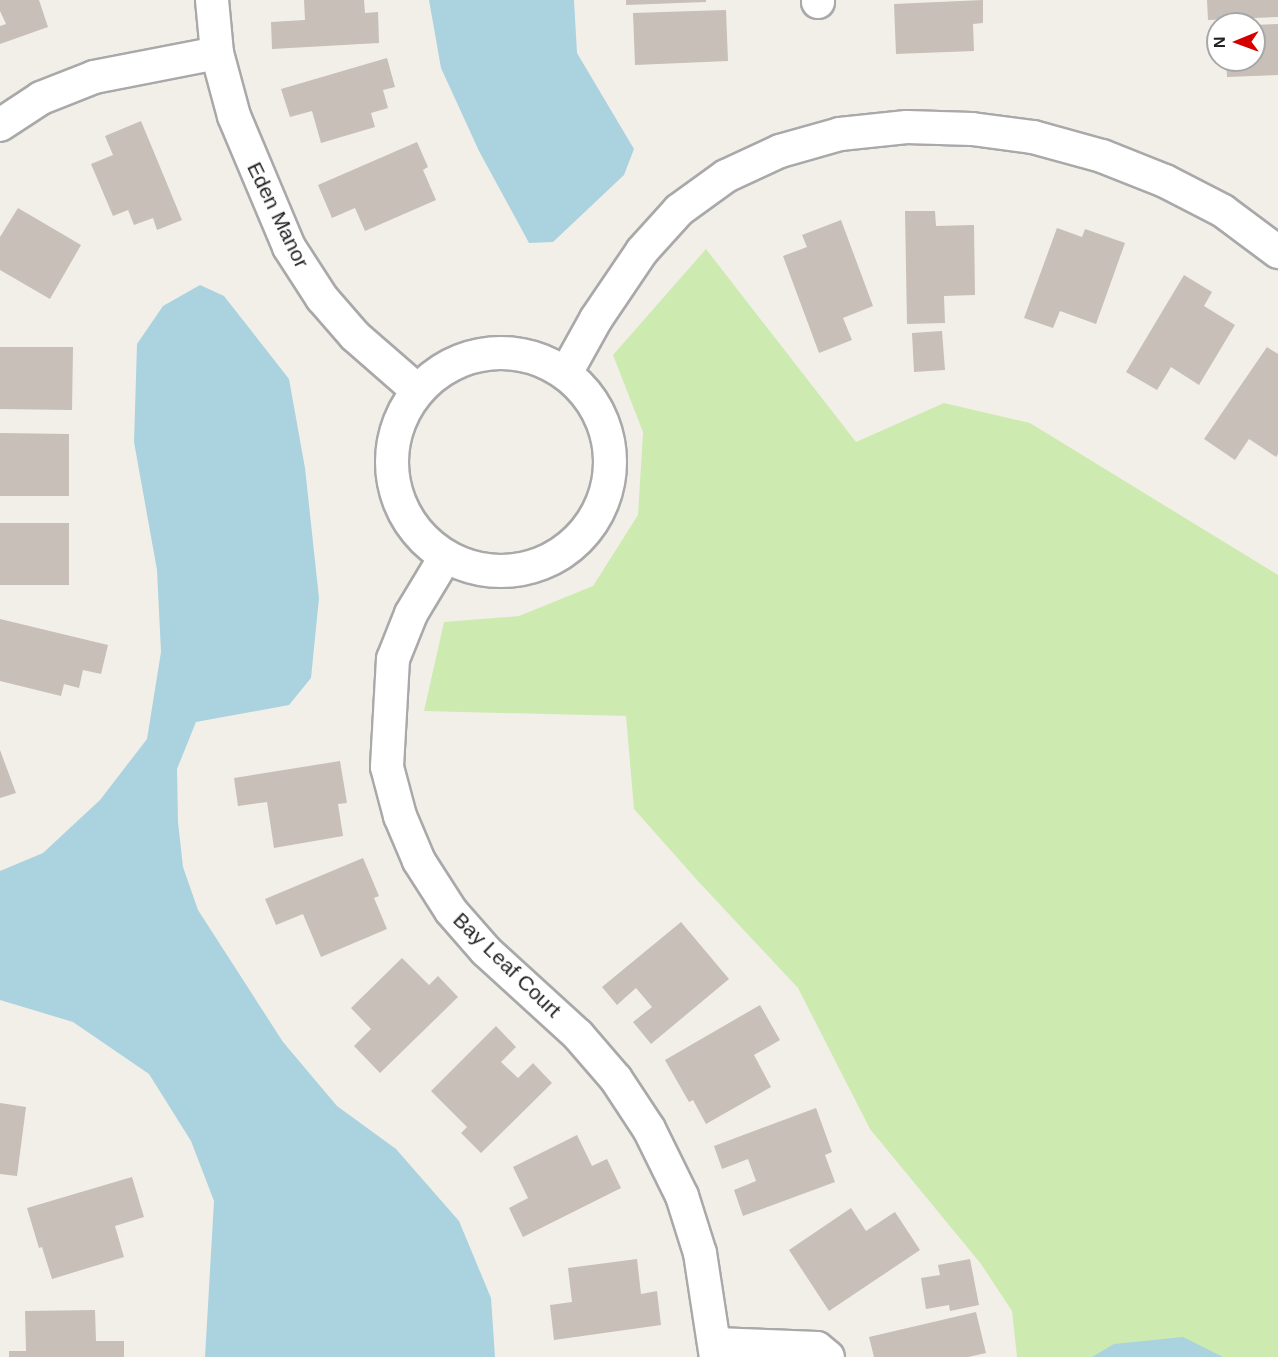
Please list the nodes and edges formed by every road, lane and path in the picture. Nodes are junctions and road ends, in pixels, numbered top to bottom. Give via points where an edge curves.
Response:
1 (212, 0) edge
2 (217, 53) junction
3 (0, 124) edge
4 (1278, 252) edge
5 (566, 373) junction
6 (417, 390) junction
7 (444, 559) junction
8 (716, 1351) edge
9 (828, 1357) edge

1 - 2 street, Eden Manor
2 - 3 street via 94,77 41,98
2 - 6 street, Eden Manor via 234,116 289,247 322,298 355,336
4 - 5 street via 1223,211 1165,181 1102,156 1033,136 907,127 840,134 780,151 726,176 680,210 642,251 596,319
5 - 6 street via 526,355 494,352 467,358 442,370
5 - 7 street via 585,391 601,416 609,444 607,490 592,524 572,546 553,559 524,570 497,572
6 - 7 street via 401,415 394,437 395,482 404,513
7 - 8 street, Bay Leaf Court via 411,614 393,659 387,767 400,816 419,861 451,911 486,951 578,1035 616,1079 649,1129 682,1196 700,1253
8 - 9 street via 817,1348

